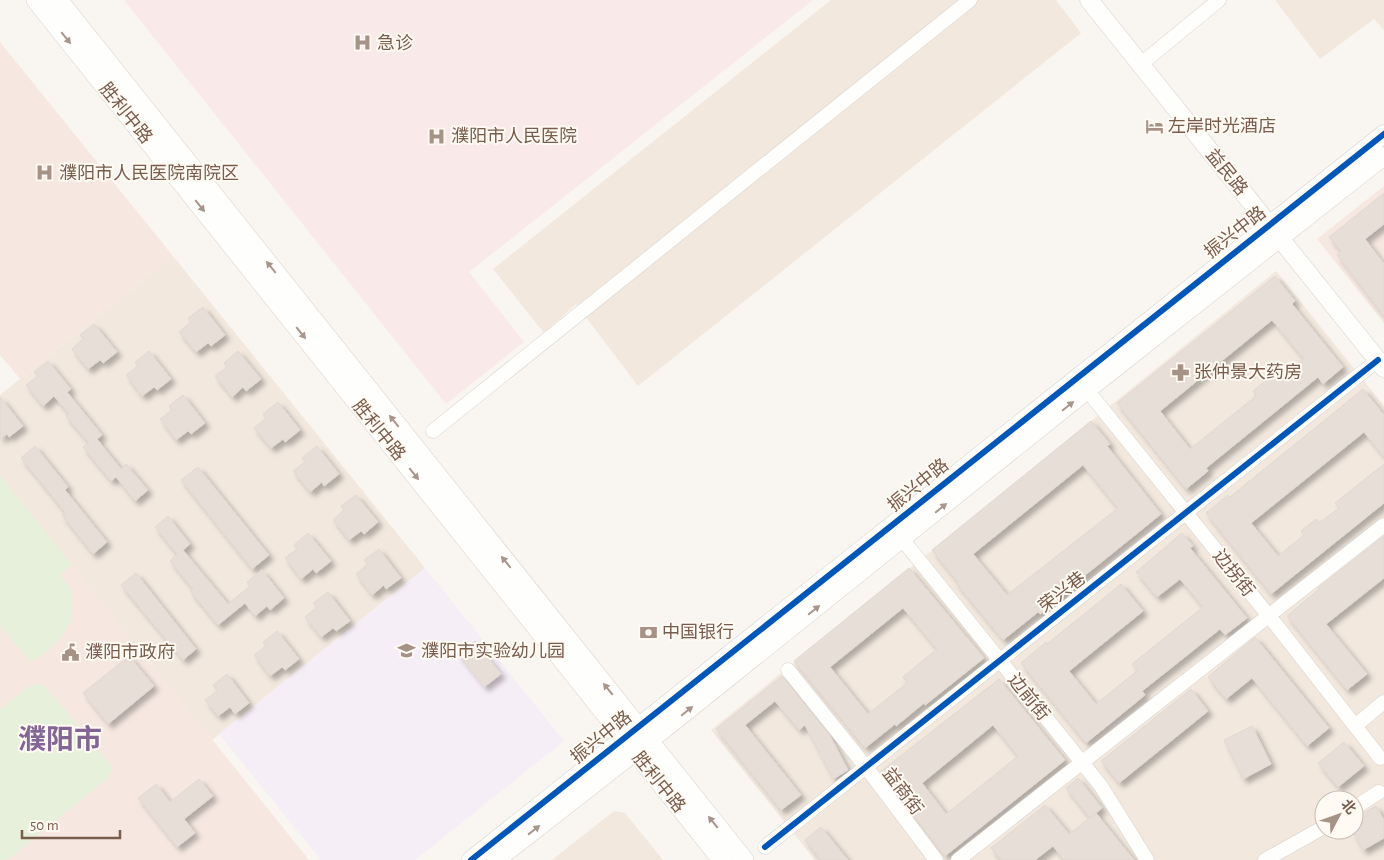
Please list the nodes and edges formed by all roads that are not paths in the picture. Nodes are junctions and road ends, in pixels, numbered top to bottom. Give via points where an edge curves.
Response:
1 (36, 0) edge
2 (58, 0) edge
3 (970, 0) edge
4 (1089, 0) edge
5 (1219, 0) edge
6 (1141, 64) junction
7 (1384, 134) edge
8 (1384, 156) edge
9 (1269, 224) junction
10 (1280, 239) junction
11 (1381, 364) edge
12 (1087, 390) junction
13 (433, 431) dead end
14 (1186, 513) junction
15 (1384, 525) edge
16 (902, 539) junction
17 (1268, 616) junction
18 (1000, 660) junction
19 (788, 670) dead end
20 (1384, 702) edge
21 (1355, 726) junction
22 (637, 739) junction
23 (1380, 758) dead end
24 (1082, 763) junction
25 (866, 767) junction
26 (1379, 792) dead end
27 (1364, 802) edge
28 (1314, 833) edge
29 (765, 847) dead end
30 (471, 860) edge
31 (496, 860) edge
32 (722, 860) edge
33 (744, 860) edge
34 (936, 860) edge
35 (958, 860) edge
36 (1147, 860) edge
37 (1265, 860) edge

1 -> 22 main road, 胜利中路
22 -> 2 main road, 胜利中路
3 - 13 street
4 - 6 street, 益民路
5 - 6 street
6 - 9 street, 益民路
7 - 9 street, 振兴中路
8 - 10 street, 振兴中路
9 - 10 street, 益民路
9 - 22 street, 振兴中路
10 - 11 street, 益民路
10 - 12 street, 振兴中路
11 - 14 street, 荣兴巷
12 - 14 street, 边拐街
16 -> 12 street, 振兴中路
14 - 17 street, 边拐街
14 - 18 street, 荣兴巷
15 - 17 street
16 - 18 street, 边前街
22 -> 16 street, 振兴中路
17 - 21 street, 边拐街
17 - 24 street
18 - 24 street, 边前街
18 - 25 street, 荣兴巷
19 - 25 street, 益商街
20 - 21 street
21 - 23 street, 边拐街
22 - 30 street, 振兴中路
31 -> 22 street, 振兴中路
22 - 32 main road, 胜利中路
33 -> 22 main road, 胜利中路
24 - 35 street
24 - 36 street, 边前街 via 1101,786
25 - 29 street, 荣兴巷
25 - 34 street, 益商街
26 - 27 street
28 - 37 street

